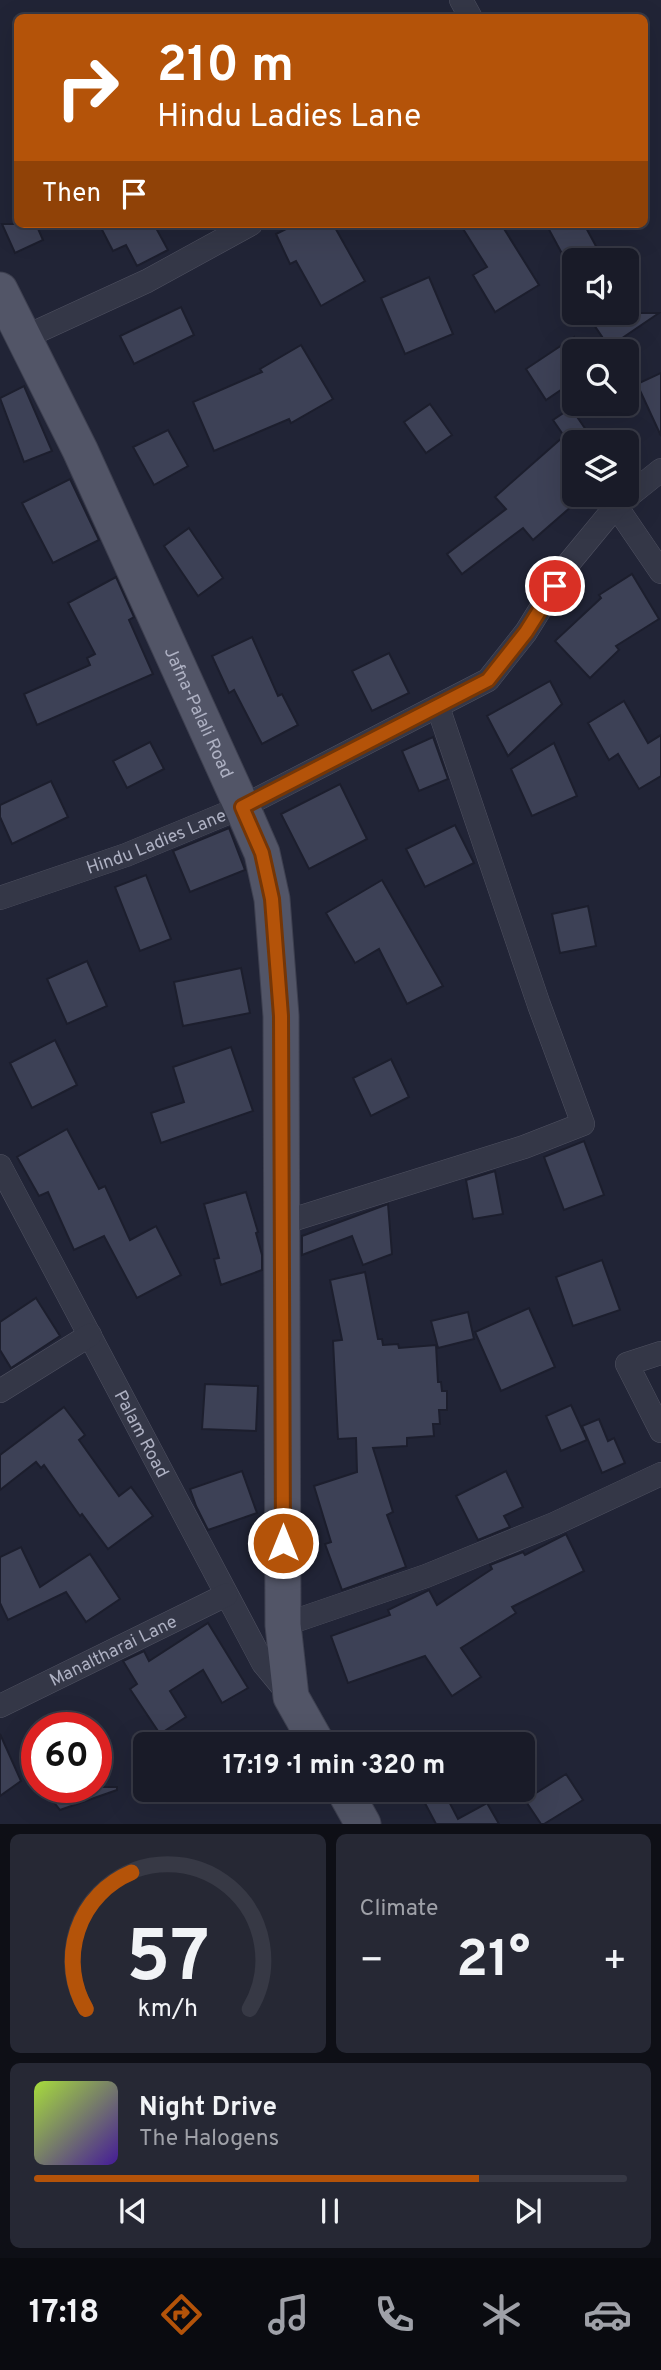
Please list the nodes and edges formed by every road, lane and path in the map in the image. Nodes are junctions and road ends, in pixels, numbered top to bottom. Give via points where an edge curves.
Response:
1 (244, 228) edge
2 (0, 290) edge
3 (23, 338) junction
4 (661, 470) edge
5 (639, 488) edge
6 (615, 507) edge
7 (617, 507) edge
8 (661, 572) edge
9 (438, 707) junction
10 (242, 807) junction
11 (0, 898) edge
12 (0, 1166) edge
13 (282, 1223) junction
14 (90, 1335) junction
15 (661, 1353) edge
16 (0, 1391) edge
17 (661, 1431) edge
18 (661, 1474) edge
19 (226, 1595) junction
20 (283, 1625) junction
21 (290, 1697) junction
22 (0, 1706) edge
23 (310, 1732) edge
24 (351, 1802) edge
25 (363, 1824) edge

1 - 3 street via 147,281
2 - 3 main road, Jafna-Palali Road
3 - 10 main road, Jafna-Palali Road via 80,450
4 - 5 street, Hindu Ladies Lane
6 - 9 street, Hindu Ladies Lane via 569,563 526,632 488,680
7 - 8 street
9 - 10 street, Hindu Ladies Lane
9 - 13 street via 583,1124
10 - 11 street, Hindu Ladies Lane via 126,855
10 - 13 main road, Jafna-Palali Road via 262,853 272,899 281,1016
12 - 14 street, Palam Road
13 - 20 main road, Jafna-Palali Road
14 - 16 street
14 - 19 street, Palam Road
15 - 17 street via 627,1364
18 - 20 street via 426,1576
19 - 21 street, Palam Road via 262,1664
19 - 22 street, Manaltharai Lane
20 - 21 main road, Jafna-Palali Road
21 - 23 main road, Jafna-Palali Road
24 - 25 main road

